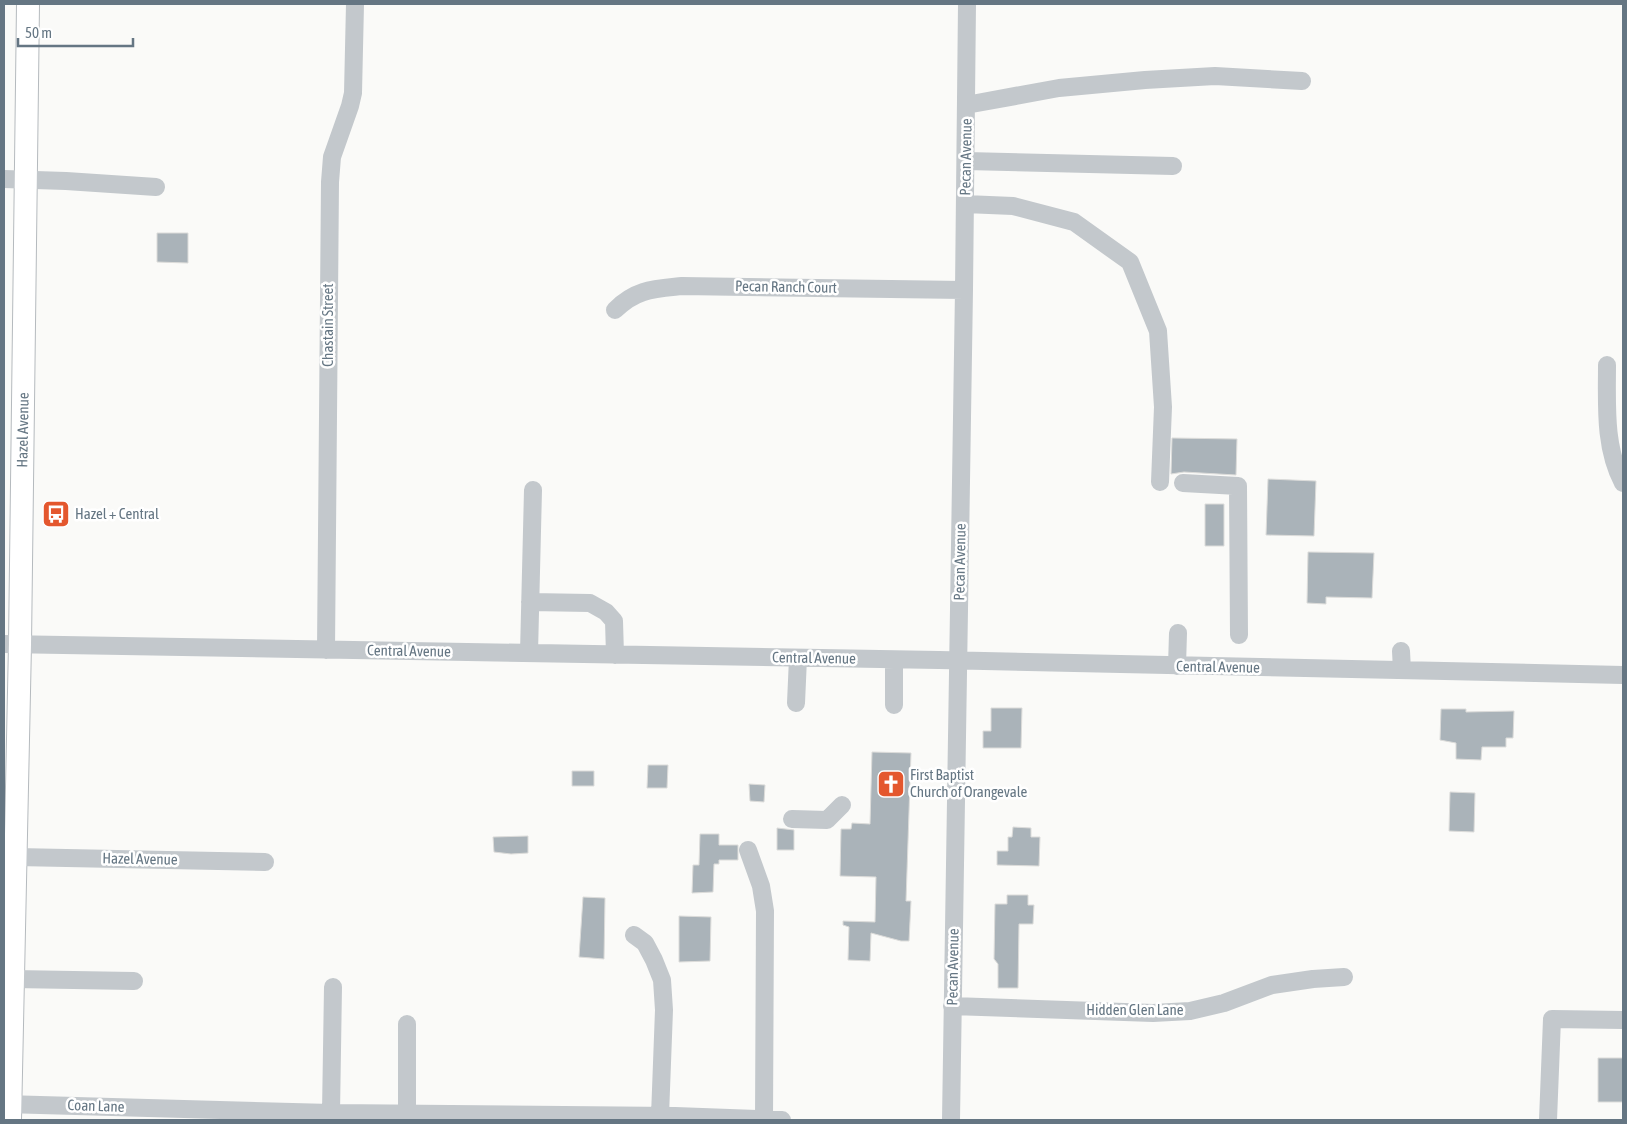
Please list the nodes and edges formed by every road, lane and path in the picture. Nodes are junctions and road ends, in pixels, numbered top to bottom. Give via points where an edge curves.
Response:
1 (28, 4) edge
2 (355, 4) edge
3 (967, 4) edge
4 (1302, 81) dead end
5 (966, 105) junction
6 (966, 161) junction
7 (1173, 166) dead end
8 (4, 179) edge
9 (26, 180) junction
10 (156, 187) dead end
11 (965, 204) junction
12 (964, 290) junction
13 (615, 310) dead end
14 (1607, 365) dead end
15 (1160, 482) dead end
16 (1183, 483) dead end
17 (1623, 483) edge
18 (533, 490) dead end
19 (530, 602) junction
20 (1178, 634) dead end
21 (1239, 635) dead end
22 (12, 644) edge
23 (326, 650) junction
24 (1402, 651) dead end
25 (529, 653) junction
26 (615, 655) junction
27 (798, 658) junction
28 (894, 660) junction
29 (958, 661) junction
30 (1177, 666) junction
31 (1402, 670) junction
32 (1623, 675) edge
33 (796, 702) dead end
34 (894, 705) dead end
35 (842, 805) dead end
36 (792, 819) dead end
37 (10, 827) edge
38 (748, 850) dead end
39 (16, 857) junction
40 (265, 862) dead end
41 (9, 904) edge
42 (634, 935) dead end
43 (1344, 977) dead end
44 (13, 979) junction
45 (134, 981) dead end
46 (333, 987) dead end
47 (952, 1006) junction
48 (1623, 1020) edge
49 (407, 1024) dead end
50 (8, 1109) edge
51 (330, 1113) junction
52 (407, 1114) junction
53 (474, 1117) edge
54 (670, 1117) edge
55 (764, 1120) edge
56 (782, 1120) edge
57 (951, 1120) edge
58 (1548, 1120) edge

1 - 9 main road, Hazel Avenue
2 - 23 street, Chastain Street via 353,93 332,157 330,182
3 - 5 street, Pecan Avenue
4 - 5 street via 1215,76 1145,80 1059,88
5 - 6 street, Pecan Avenue
6 - 7 street
6 - 11 street, Pecan Avenue
8 - 9 street
9 - 10 street
9 - 22 main road, Hazel Avenue
11 - 12 street, Pecan Avenue
11 - 15 street via 1013,206 1074,222 1130,262 1158,331 1163,406
12 - 13 street, Pecan Ranch Court via 682,286 647,290 624,301
12 - 29 street, Pecan Avenue
14 - 17 street via 1609,437
16 - 21 street via 1238,486
18 - 19 street
19 - 25 street
19 - 26 street via 590,603 606,612 614,621
20 - 30 street
22 - 23 street, Central Avenue
22 - 37 main road, Hazel Avenue
23 - 25 street, Central Avenue
24 - 31 street
25 - 26 street, Central Avenue
26 - 27 street, Central Avenue
27 - 28 street, Central Avenue
27 - 33 street
28 - 29 street, Central Avenue
28 - 34 street
29 - 30 street, Central Avenue
29 - 47 street, Pecan Avenue
30 - 31 street, Central Avenue
31 - 32 street, Central Avenue
35 - 36 street via 827,820
37 - 39 main road, Hazel Avenue
38 - 55 street via 761,886 765,911
39 - 40 street, Hazel Avenue
39 - 41 main road, Hazel Avenue
41 - 44 main road, Hazel Avenue
42 - 54 street via 644,943 662,980
43 - 47 street, Hidden Glen Lane via 1272,986 1190,1011 1153,1013
44 - 45 street
44 - 50 main road, Hazel Avenue
46 - 51 street
47 - 57 street, Pecan Avenue
48 - 58 street via 1552,1019
49 - 52 street
50 - 51 street, Coan Lane
51 - 52 street, Coan Lane
52 - 53 street, Coan Lane
53 - 54 street, Coan Lane
54 - 55 street, Coan Lane
55 - 56 street, Coan Lane

